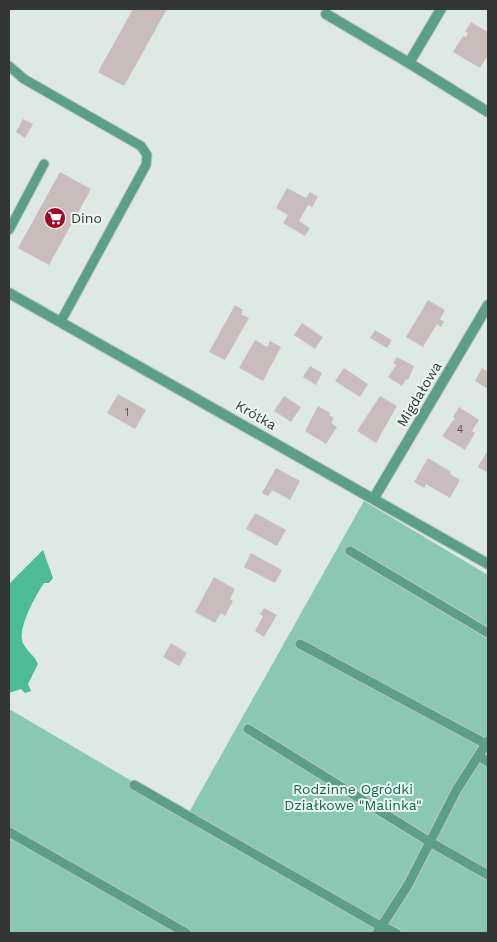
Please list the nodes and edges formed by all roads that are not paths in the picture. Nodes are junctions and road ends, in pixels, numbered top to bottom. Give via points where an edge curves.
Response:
1 (441, 9) edge
2 (326, 14) dead end
3 (409, 63) junction
4 (9, 66) edge
5 (488, 112) edge
6 (44, 164) dead end
7 (9, 230) edge
8 (9, 293) edge
9 (488, 305) edge
10 (61, 322) junction
11 (374, 498) junction
12 (350, 551) dead end
13 (488, 564) edge
14 (488, 633) edge
15 (300, 644) dead end
16 (248, 729) dead end
17 (487, 742) edge
18 (479, 756) junction
19 (488, 762) edge
20 (134, 785) dead end
21 (9, 832) edge
22 (430, 842) junction
23 (488, 875) edge
24 (382, 925) junction
25 (186, 933) edge
26 (377, 933) edge
27 (396, 933) edge

1 - 3 street
2 - 3 street
3 - 5 street
4 - 10 lane via 24,79 141,146 147,154 146,165
6 - 7 lane
8 - 10 street, Krótka
9 - 11 street, Migdałowa
10 - 11 street, Krótka
11 - 13 street, Krótka
12 - 14 lane
15 - 17 lane
16 - 22 lane
17 - 18 lane
18 - 19 lane
18 - 22 lane via 457,789
20 - 24 lane
21 - 25 lane
22 - 23 lane
22 - 24 lane
24 - 26 lane
24 - 27 lane

